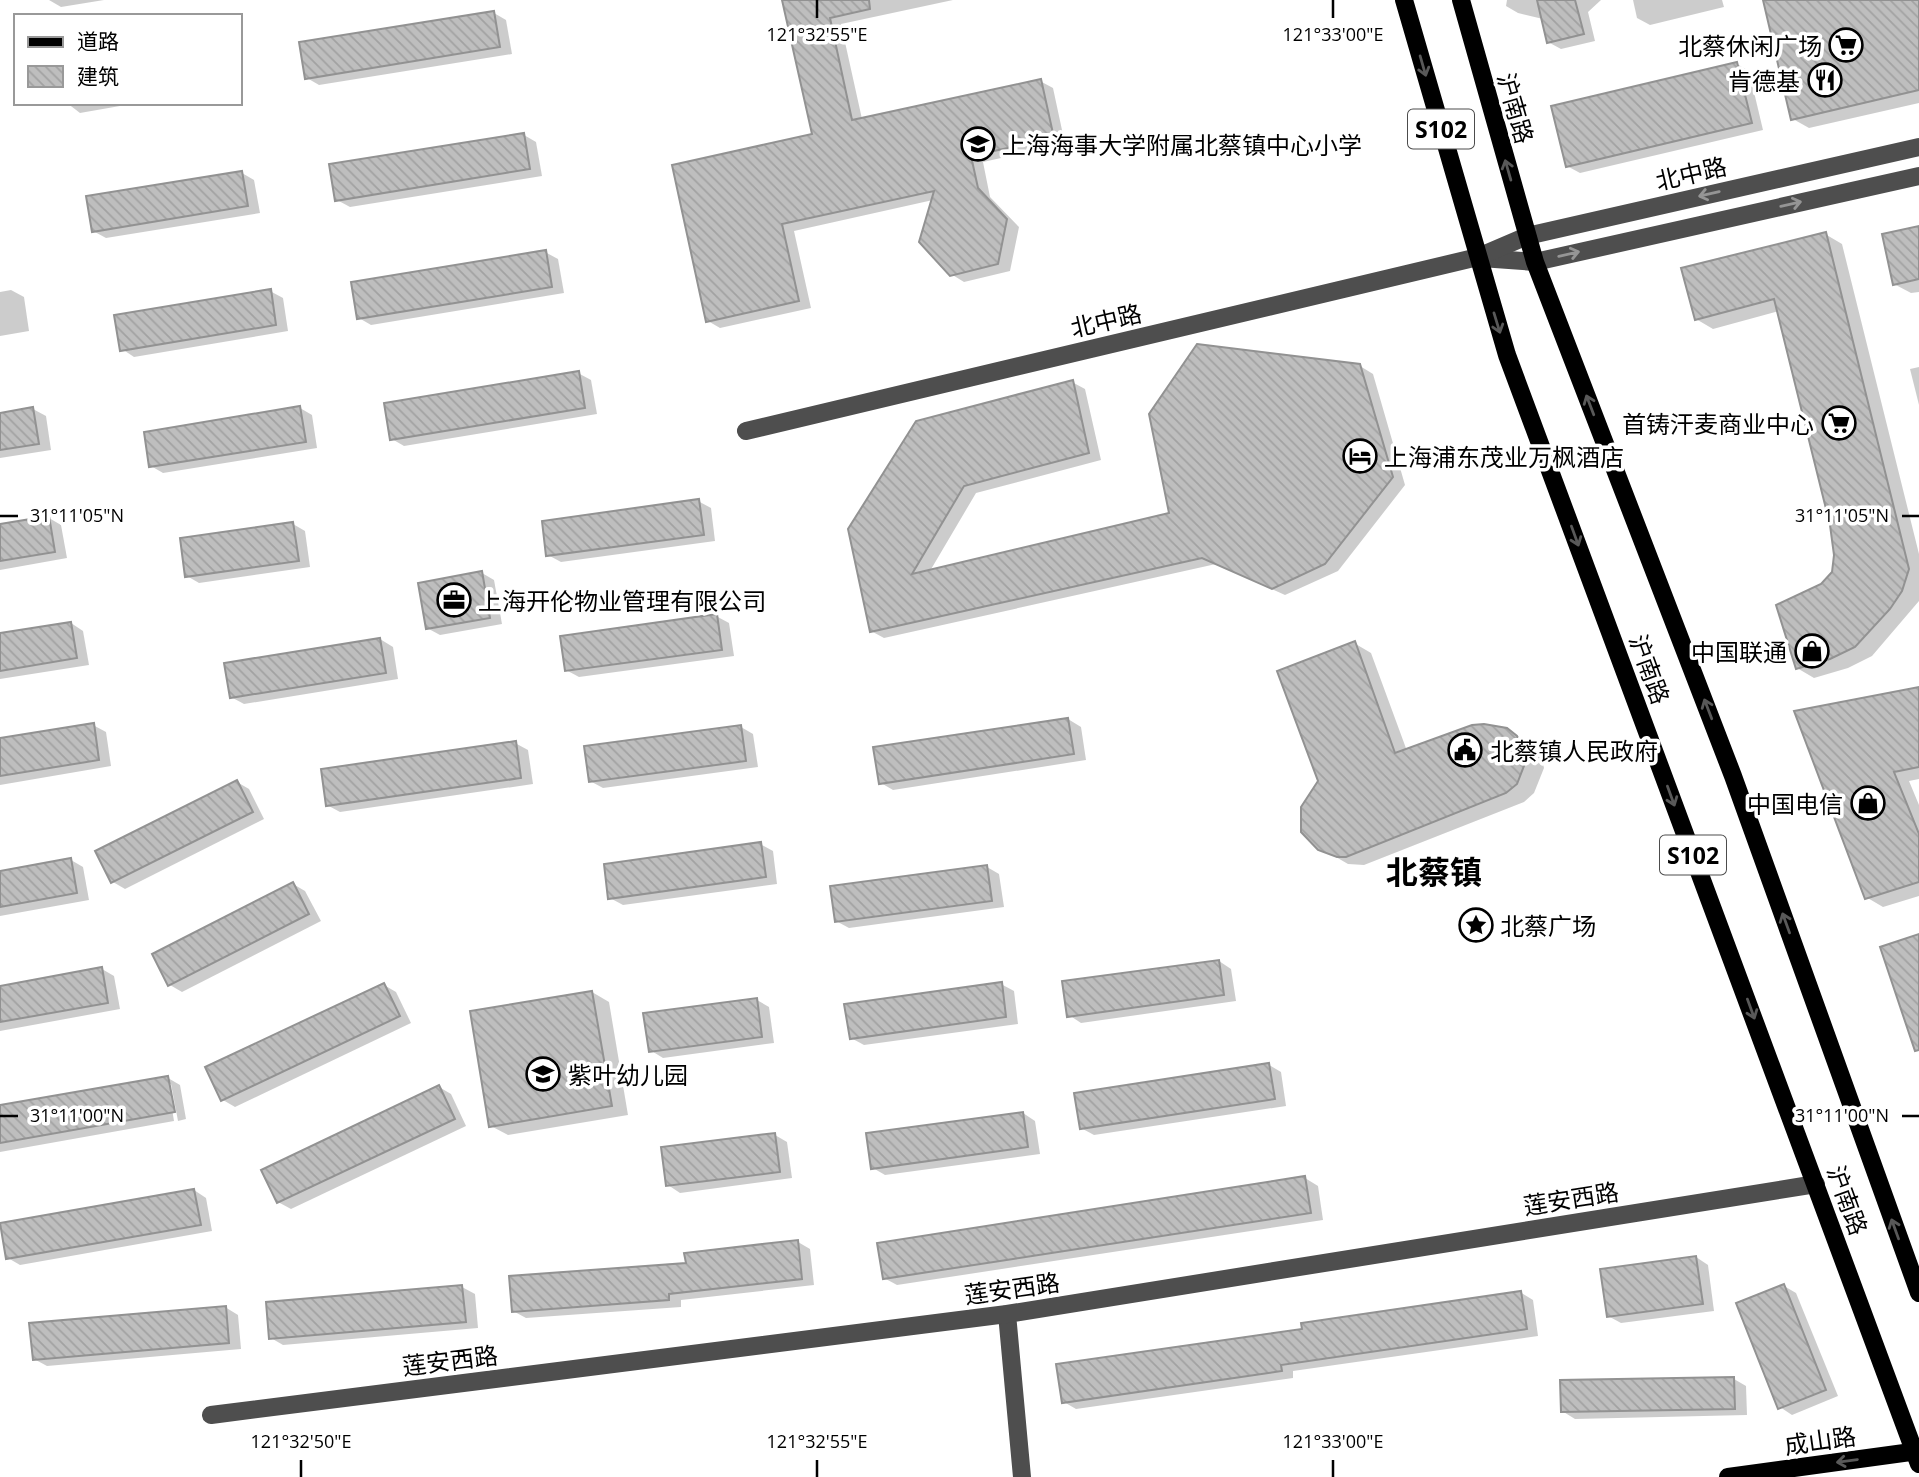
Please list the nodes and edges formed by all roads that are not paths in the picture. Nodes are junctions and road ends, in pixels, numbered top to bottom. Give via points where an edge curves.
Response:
1 (1404, 0) edge
2 (1461, 0) edge
3 (1919, 147) edge
4 (1919, 176) edge
5 (1527, 236) junction
6 (1478, 257) junction
7 (1535, 262) junction
8 (746, 430) dead end
9 (1816, 1184) junction
10 (1919, 1293) edge
11 (1007, 1314) junction
12 (211, 1415) dead end
13 (1918, 1456) edge
14 (1022, 1477) edge
15 (1728, 1477) edge

1 -> 6 main road, 沪南路 / S102
5 -> 2 main road, 沪南路 / S102
3 -> 5 street, 北中路
7 -> 4 street, 北中路
5 - 6 street, 北中路
5 - 7 main road, 沪南路 / S102
6 - 7 street, 北中路
6 - 8 street, 北中路
6 -> 9 main road, 沪南路 / S102 via 1512,368
10 -> 7 main road, 沪南路 / S102 via 1734,776
9 - 11 street, 莲安西路
9 - 13 main road, 沪南路 / S102
11 - 12 street, 莲安西路
11 - 14 street
13 -> 15 main road, 成山路

